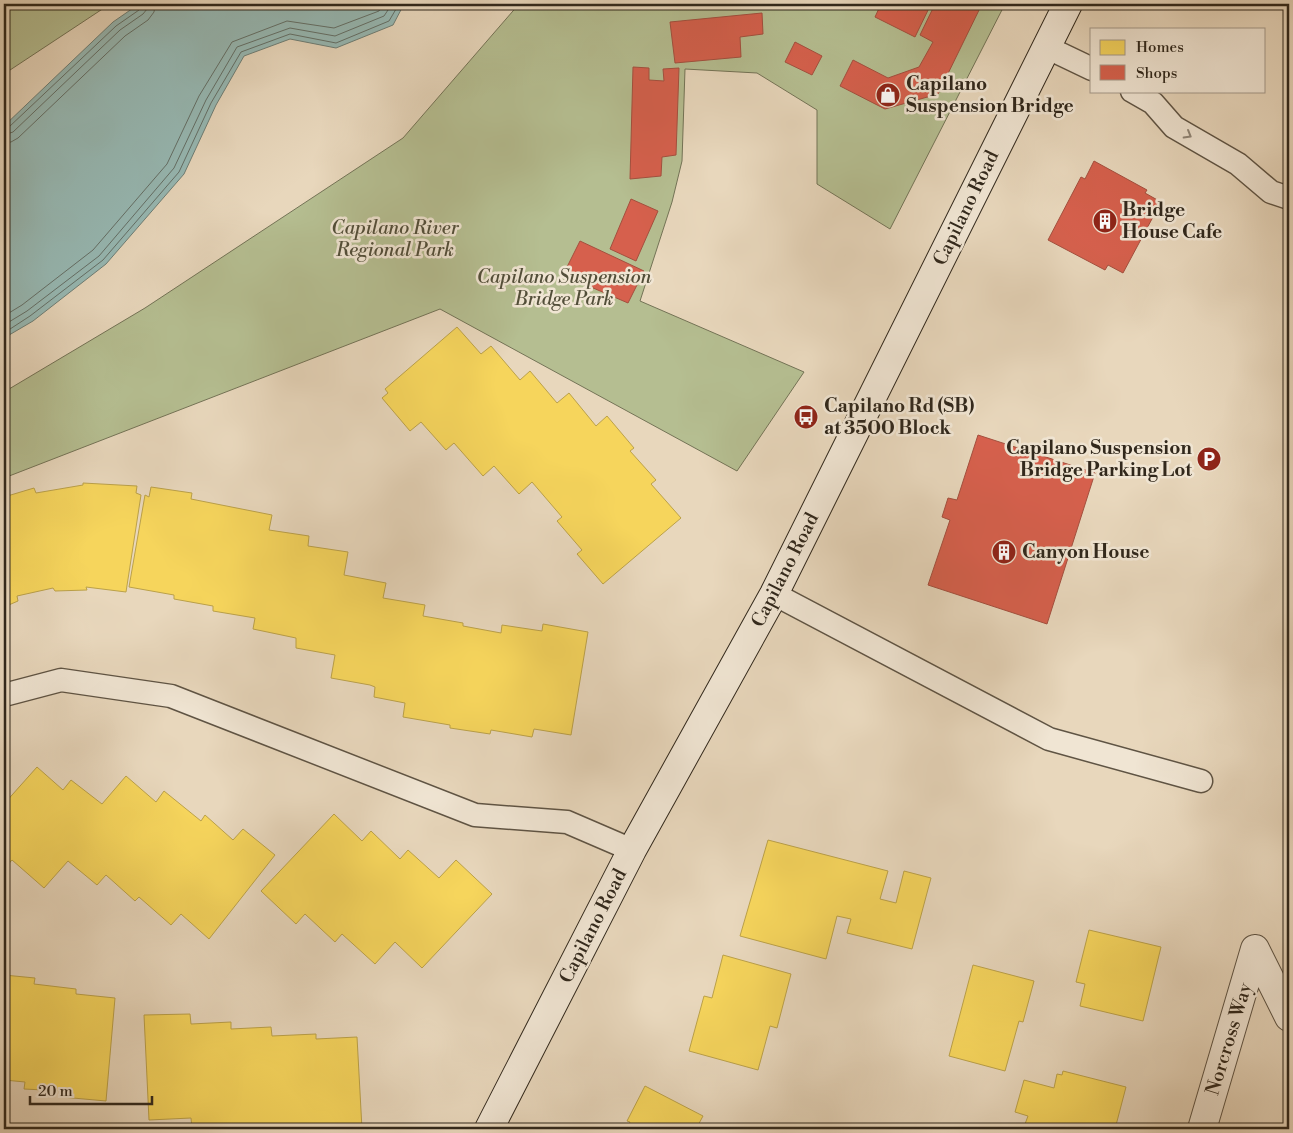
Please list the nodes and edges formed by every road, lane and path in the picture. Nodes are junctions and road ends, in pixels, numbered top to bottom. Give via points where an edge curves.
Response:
1 (1068, 4) edge
2 (1046, 47) junction
3 (1090, 68) edge
4 (1134, 92) edge
5 (1289, 198) edge
6 (774, 594) junction
7 (4, 695) edge
8 (1201, 781) dead end
9 (632, 850) junction
10 (1289, 1017) edge
11 (489, 1129) edge
12 (1202, 1129) edge

1 - 2 main road, Capilano Road
2 - 3 lane
2 - 6 main road, Capilano Road
4 -> 5 lane via 1153,103 1174,127 1238,164 1271,192
6 - 8 lane via 1049,739
6 - 9 main road, Capilano Road
7 - 9 lane via 61,680 171,696 475,816 567,822
9 - 11 main road, Capilano Road
10 - 12 main road, Norcross Way via 1255,950

